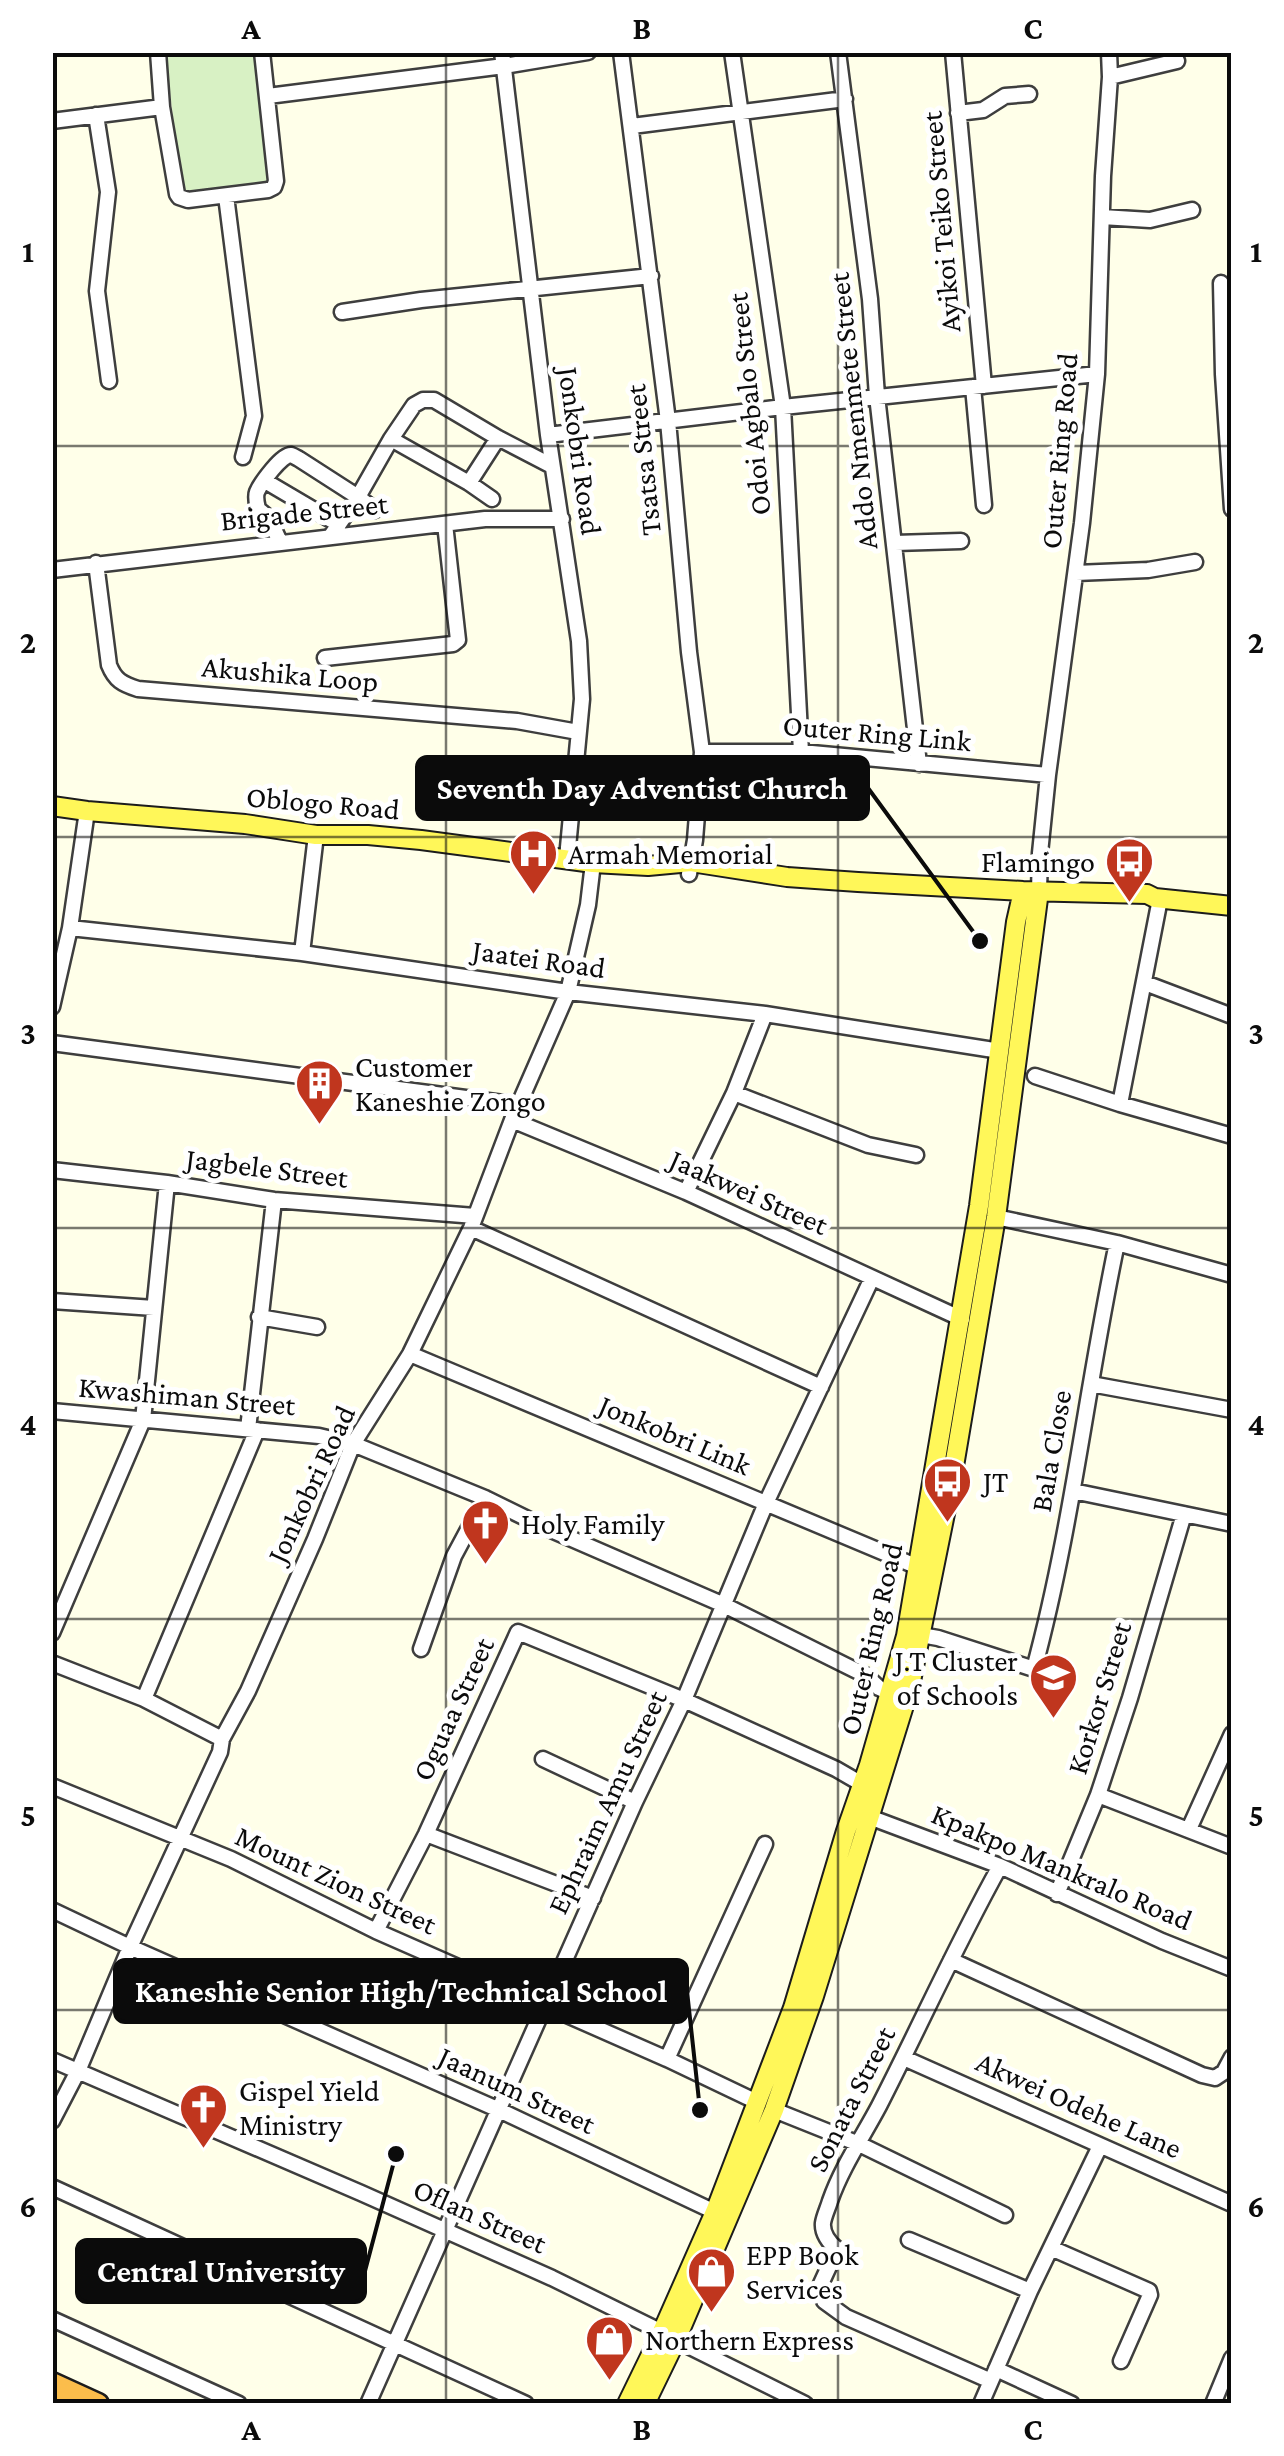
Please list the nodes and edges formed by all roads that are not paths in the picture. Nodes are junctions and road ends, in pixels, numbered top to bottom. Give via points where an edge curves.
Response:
1 (158, 52) edge
2 (262, 52) edge
3 (588, 52) edge
4 (621, 52) edge
5 (732, 52) edge
6 (838, 52) edge
7 (952, 52) edge
8 (1109, 52) edge
9 (503, 59) edge
10 (1177, 61) dead end
11 (1110, 78) junction
12 (1029, 94) dead end
13 (268, 96) junction
14 (844, 99) junction
15 (162, 107) junction
16 (740, 112) junction
17 (958, 113) junction
18 (96, 116) junction
19 (52, 120) edge
20 (632, 126) junction
21 (226, 196) junction
22 (1192, 210) dead end
23 (1102, 217) junction
24 (651, 276) junction
25 (1221, 283) dead end
26 (532, 288) junction
27 (342, 312) dead end
28 (1227, 372) edge
29 (1096, 374) junction
30 (109, 381) dead end
31 (978, 387) junction
32 (877, 396) junction
33 (783, 406) junction
34 (668, 421) junction
35 (548, 435) junction
36 (498, 438) junction
37 (391, 439) junction
38 (243, 457) dead end
39 (552, 466) junction
40 (264, 481) junction
41 (469, 483) junction
42 (358, 496) junction
43 (492, 499) dead end
44 (984, 506) dead end
45 (1232, 509) edge
46 (375, 510) dead end
47 (562, 519) junction
48 (445, 524) junction
49 (334, 531) junction
50 (962, 541) dead end
51 (280, 542) junction
52 (894, 543) junction
53 (1194, 562) dead end
54 (96, 564) junction
55 (52, 570) edge
56 (1076, 573) junction
57 (326, 658) dead end
58 (578, 732) junction
59 (702, 752) junction
60 (801, 752) junction
61 (919, 764) junction
62 (1048, 775) junction
63 (52, 806) edge
64 (87, 811) junction
65 (316, 834) junction
66 (567, 858) junction
67 (593, 863) junction
68 (690, 868) junction
69 (1030, 896) junction
70 (1158, 898) junction
71 (1232, 906) edge
72 (63, 935) edge
73 (302, 953) junction
74 (1145, 983) junction
75 (568, 992) junction
76 (52, 1007) edge
77 (765, 1014) junction
78 (1232, 1016) edge
79 (52, 1043) edge
80 (1000, 1051) junction
81 (1035, 1076) dead end
82 (734, 1093) junction
83 (519, 1104) junction
84 (1120, 1104) junction
85 (512, 1120) junction
86 (1232, 1136) edge
87 (916, 1155) dead end
88 (52, 1170) edge
89 (167, 1184) junction
90 (686, 1192) junction
91 (274, 1200) junction
92 (996, 1217) junction
93 (473, 1222) junction
94 (1117, 1243) junction
95 (1232, 1275) edge
96 (872, 1278) junction
97 (52, 1301) edge
98 (154, 1308) junction
99 (259, 1317) junction
100 (962, 1320) junction
101 (317, 1328) dead end
102 (410, 1354) junction
103 (1091, 1384) junction
104 (821, 1387) junction
105 (52, 1410) edge
106 (1232, 1410) edge
107 (142, 1420) junction
108 (253, 1429) junction
109 (353, 1444) junction
110 (1073, 1491) junction
111 (484, 1498) junction
112 (766, 1503) junction
113 (1184, 1514) junction
114 (1232, 1524) edge
115 (918, 1566) junction
116 (724, 1605) junction
117 (52, 1633) edge
118 (921, 1636) junction
119 (421, 1649) dead end
120 (52, 1664) edge
121 (900, 1690) junction
122 (144, 1699) junction
123 (684, 1700) junction
124 (1232, 1734) edge
125 (222, 1739) junction
126 (543, 1759) dead end
127 (864, 1782) junction
128 (52, 1786) edge
129 (1098, 1794) junction
130 (635, 1802) junction
131 (862, 1814) junction
132 (1189, 1829) junction
133 (426, 1834) junction
134 (179, 1838) junction
135 (765, 1844) dead end
136 (1232, 1847) edge
137 (1000, 1866) junction
138 (1057, 1894) junction
139 (593, 1898) junction
140 (52, 1910) edge
141 (376, 1932) junction
142 (130, 1947) junction
143 (951, 1960) junction
144 (1232, 1970) edge
145 (544, 2006) junction
146 (1232, 2057) edge
147 (904, 2058) junction
148 (52, 2060) edge
149 (667, 2060) junction
150 (78, 2072) junction
151 (766, 2106) junction
152 (497, 2110) junction
153 (52, 2121) edge
154 (859, 2144) junction
155 (1100, 2146) junction
156 (52, 2188) edge
157 (1232, 2204) edge
158 (715, 2212) junction
159 (1005, 2215) dead end
160 (445, 2231) junction
161 (909, 2240) dead end
162 (1052, 2248) junction
163 (1030, 2291) junction
164 (52, 2319) edge
165 (669, 2336) junction
166 (394, 2342) junction
167 (1232, 2358) edge
168 (1120, 2361) dead end
169 (994, 2375) junction
170 (52, 2383) edge
171 (52, 2400) edge
172 (786, 2400) edge
173 (62, 2404) edge
174 (98, 2404) edge
175 (239, 2404) edge
176 (368, 2404) edge
177 (526, 2404) edge
178 (627, 2404) edge
179 (644, 2404) edge
180 (805, 2404) edge
181 (980, 2404) edge
182 (1072, 2404) edge
183 (1213, 2404) edge

1 - 15 street
2 - 13 street
3 - 9 street
4 - 20 street, Tsatsa Street
5 - 16 street, Odoi Agbalo Street
6 - 14 street, Addo Nmenmete Street
7 - 17 street, Ayikoi Teiko Street
8 - 11 street, Outer Ring Road
9 - 13 street
9 - 26 street, Jonkobri Road
10 - 11 street
11 - 23 street, Outer Ring Road
12 - 17 street
13 - 21 street via 274,187
14 - 16 street
14 - 32 street, Addo Nmenmete Street
15 - 18 street
15 - 21 street via 179,197
16 - 20 street
16 - 33 street, Odoi Agbalo Street
17 - 31 street, Ayikoi Teiko Street
18 - 19 street
18 - 30 street via 108,192 96,291
20 - 24 street, Tsatsa Street
21 - 38 street via 254,416
22 - 23 street via 1150,220
23 - 29 street, Outer Ring Road
24 - 26 street
24 - 34 street, Tsatsa Street
25 - 28 street
26 - 27 street
26 - 35 street, Jonkobri Road
28 - 45 street
29 - 31 street
29 - 56 street, Outer Ring Road
31 - 32 street
31 - 44 street, Ayikoi Teiko Street
32 - 33 street
32 - 52 street, Addo Nmenmete Street
33 - 34 street
33 - 60 street, Odoi Agbalo Street
34 - 35 street
34 - 59 street, Tsatsa Street
35 - 39 street, Jonkobri Road
36 - 37 street via 434,400 422,400
36 - 39 street
36 - 41 street
37 - 41 street
37 - 42 street
39 - 47 street, Jonkobri Road
40 - 42 street via 291,455
40 - 49 street
40 - 51 street via 258,509
41 - 43 street
42 - 46 street
42 - 49 street
47 - 48 street, Brigade Street
47 - 58 street, Jonkobri Road via 579,641
48 - 49 street, Brigade Street
48 - 57 street via 458,640
49 - 51 street, Brigade Street
50 - 52 street
51 - 54 street, Brigade Street
52 - 61 street, Addo Nmenmete Street
53 - 56 street
54 - 55 street, Brigade Street
54 - 58 street, Akushika Loop via 110,664 126,685
56 - 62 street, Outer Ring Road
58 - 66 street, Jonkobri Road
59 - 60 street, Outer Ring Link
59 - 68 street, Tsatsa Street
60 - 61 street, Outer Ring Link
61 - 62 street, Outer Ring Link
62 - 69 street, Outer Ring Road
63 - 64 main road, Oblogo Road
64 - 65 main road, Oblogo Road
64 - 72 street
65 - 66 main road, Oblogo Road
65 - 73 street
66 - 67 main road, Oblogo Road
67 - 68 main road, Oblogo Road
67 - 75 street, Jonkobri Road
68 - 69 main road, Oblogo Road
69 - 70 main road, Oblogo Road
69 - 80 main road, Outer Ring Road
69 - 92 main road, Outer Ring Road
70 - 71 main road, Oblogo Road
70 - 74 street
72 - 73 street, Jaatei Road
72 - 76 street
73 - 75 street, Jaatei Road
74 - 78 street
74 - 84 street
75 - 77 street, Jaatei Road
75 - 83 street, Jonkobri Road
77 - 80 street, Jaatei Road
77 - 82 street
79 - 83 street
80 - 100 main road, Outer Ring Road
81 - 84 street
82 - 87 street via 868,1146
82 - 90 street
83 - 85 street, Jonkobri Road
84 - 86 street
85 - 90 street, Jaakwei Street
85 - 93 street, Jonkobri Road
88 - 89 street, Jagbele Street
89 - 91 street, Jagbele Street
89 - 98 street
90 - 96 street, Jaakwei Street
91 - 93 street, Jagbele Street
91 - 99 street
92 - 94 street
92 - 118 main road, Outer Ring Road
93 - 102 street, Jonkobri Road
93 - 104 street, Jagbele Street
94 - 95 street
94 - 103 street, Bala Close
96 - 100 street, Jaakwei Street
96 - 104 street, Ephraim Amu Street
97 - 98 street
98 - 107 street
99 - 101 street
99 - 108 street
100 - 115 main road, Outer Ring Road
102 - 109 street, Jonkobri Road
102 - 112 street, Jonkobri Link
103 - 106 street
103 - 110 street, Bala Close
104 - 112 street, Ephraim Amu Street
105 - 107 street, Kwashiman Street
107 - 108 street, Kwashiman Street
107 - 117 street
108 - 109 street, Kwashiman Street
108 - 122 street
109 - 111 street, Kwashiman Street
109 - 125 street, Jonkobri Road
110 - 113 street
110 - 118 street, Bala Close via 1034,1669
111 - 116 street, Kwashiman Street
111 - 119 street via 454,1556
112 - 115 street, Jonkobri Link
112 - 116 street, Ephraim Amu Street
113 - 114 street
113 - 129 street, Korkor Street
115 - 121 main road, Outer Ring Road
116 - 121 street, Kwashiman Street
116 - 123 street, Ephraim Amu Street
118 - 121 main road, Outer Ring Road
120 - 122 street
121 - 127 main road, Outer Ring Road
121 - 131 main road, Outer Ring Road
122 - 125 street
123 - 127 street, Oguaa Street
123 - 130 street, Ephraim Amu Street
123 - 133 street, Oguaa Street via 518,1632
124 - 132 street
125 - 134 street, Jonkobri Road
126 - 130 street
127 - 131 main road, Outer Ring Road
128 - 134 street, Mount Zion Street
129 - 132 street
129 - 138 street, Korkor Street
130 - 139 street, Ephraim Amu Street
131 - 137 street, Kpakpo Mankralo Road
131 - 151 main road, Outer Ring Road via 814,1996
132 - 136 street
133 - 139 street
133 - 141 street, Oguaa Street
134 - 141 street, Mount Zion Street
134 - 142 street, Jonkobri Road
135 - 149 street
137 - 138 street, Kpakpo Mankralo Road
137 - 143 street, Sonata Street
138 - 144 street, Kpakpo Mankralo Road
139 - 145 street, Ephraim Amu Street
140 - 142 street, Jaanum Street
141 - 145 street, Mount Zion Street
142 - 150 street, Jonkobri Road
142 - 152 street, Jaanum Street
143 - 146 street via 1202,2075 1215,2078
143 - 147 street, Sonata Street
145 - 149 street, Mount Zion Street
145 - 152 street, Ephraim Amu Street
147 - 154 street, Sonata Street
147 - 155 street, Akwei Odehe Lane
148 - 150 street, Oflan Street
149 - 151 street, Mount Zion Street
150 - 153 street, Jonkobri Road
150 - 160 street, Oflan Street
151 - 154 street, Mount Zion Street
151 - 158 main road, Outer Ring Road
151 - 165 main road, Outer Ring Road
152 - 158 street, Jaanum Street
152 - 160 street, Ephraim Amu Street
154 - 159 street, Mount Zion Street
154 - 169 street, Sonata Street via 823,2222 837,2249 820,2286 824,2300 864,2326
155 - 157 street, Akwei Odehe Lane
155 - 162 street
156 - 166 street
158 - 165 main road, Outer Ring Road
160 - 165 street, Oflan Street
160 - 166 street, Ephraim Amu Street
161 - 163 street
162 - 163 street
162 - 168 street via 1149,2291
163 - 169 street
164 - 175 street
165 - 172 street, Oflan Street
165 - 178 main road, Outer Ring Road
165 - 179 main road, Outer Ring Road
166 - 176 street, Ephraim Amu Street
166 - 177 street
167 - 183 street
169 - 181 street
169 - 182 street
170 - 174 highway
171 - 173 highway
172 - 180 street, Oflan Street

